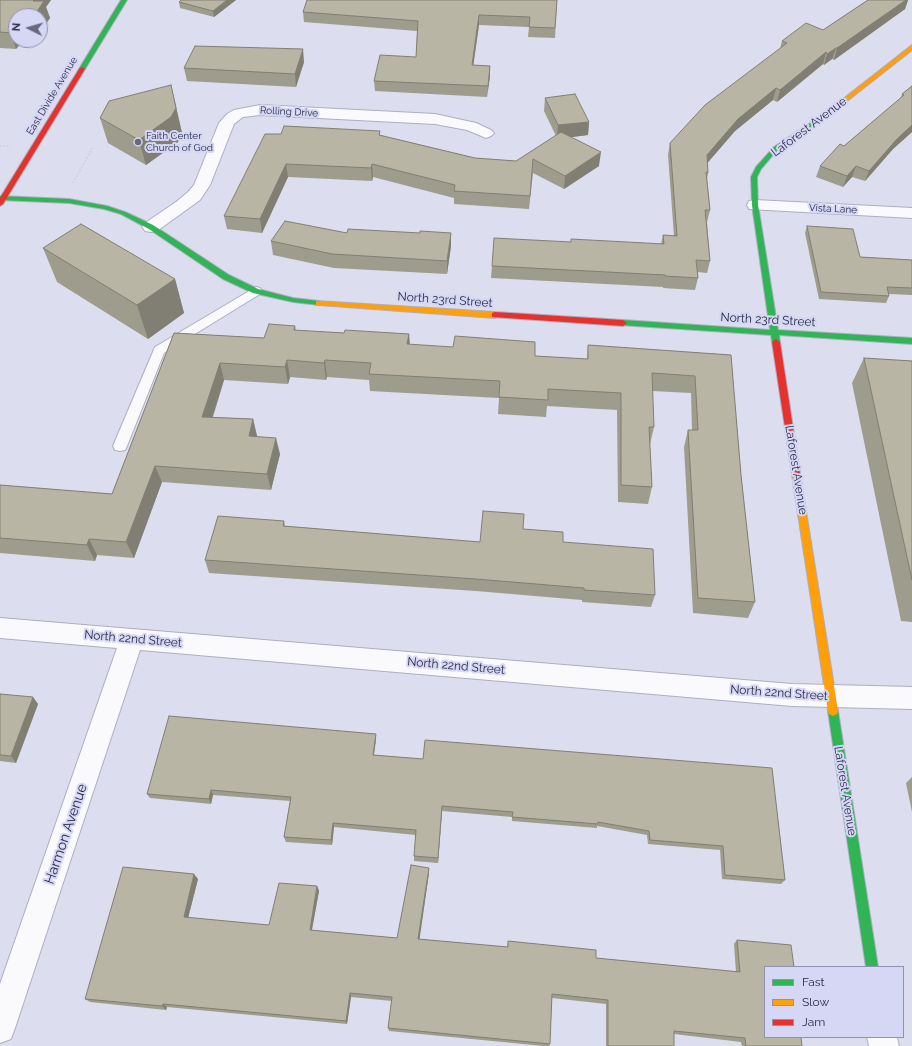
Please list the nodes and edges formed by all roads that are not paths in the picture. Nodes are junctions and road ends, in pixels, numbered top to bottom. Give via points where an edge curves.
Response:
1 (124, 0) edge
2 (912, 47) edge
3 (486, 133) dead end
4 (1, 200) edge
5 (755, 205) junction
6 (912, 214) edge
7 (151, 227) junction
8 (256, 291) junction
9 (775, 333) junction
10 (912, 341) edge
11 (120, 446) dead end
12 (0, 628) edge
13 (132, 639) junction
14 (831, 697) junction
15 (912, 698) edge
16 (872, 966) edge
17 (0, 1028) edge

1 - 4 street, East Divide Avenue
2 - 5 street, Laforest Avenue via 815,123 776,148 758,168 754,177
3 - 7 street, Rolling Drive via 471,126 435,119 260,110 239,113 227,123 202,185 194,196
4 - 7 street, North 23rd Street via 87,204 123,213
5 - 6 street, Vista Lane
5 - 9 street, Laforest Avenue
7 - 8 street, North 23rd Street via 211,269
8 - 9 street, North 23rd Street via 293,300 327,304
8 - 11 lane via 159,350
9 - 10 street, North 23rd Street
9 - 14 street, Laforest Avenue
12 - 13 street, North 22nd Street
13 - 14 street, North 22nd Street
13 - 17 street, Harmon Avenue
14 - 15 street, North 22nd Street
14 - 16 street, Laforest Avenue

